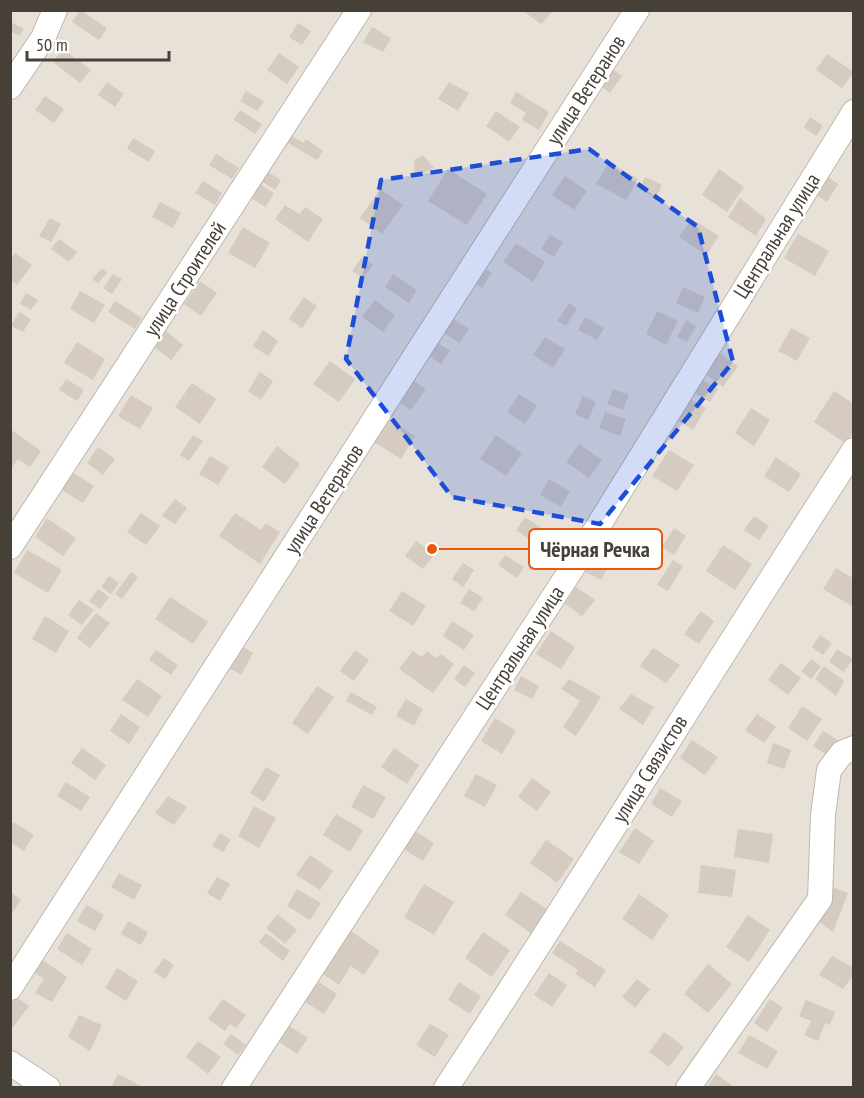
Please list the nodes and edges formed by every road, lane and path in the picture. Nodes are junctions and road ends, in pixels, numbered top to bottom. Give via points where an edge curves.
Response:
1 (55, 10) edge
2 (359, 10) edge
3 (637, 10) edge
4 (10, 87) edge
5 (854, 112) edge
6 (854, 450) edge
7 (10, 547) edge
8 (854, 748) edge
9 (10, 988) edge
10 (10, 1063) edge
11 (48, 1088) edge
12 (234, 1088) edge
13 (446, 1088) edge
14 (688, 1088) edge

1 - 4 street via 43,38
2 - 7 street, улица Строителей
3 - 9 street, улица Ветеранов
5 - 12 street, Центральная улица via 577,560
6 - 13 street, улица Связистов
8 - 14 street via 842,753 829,770 820,899
10 - 11 street

